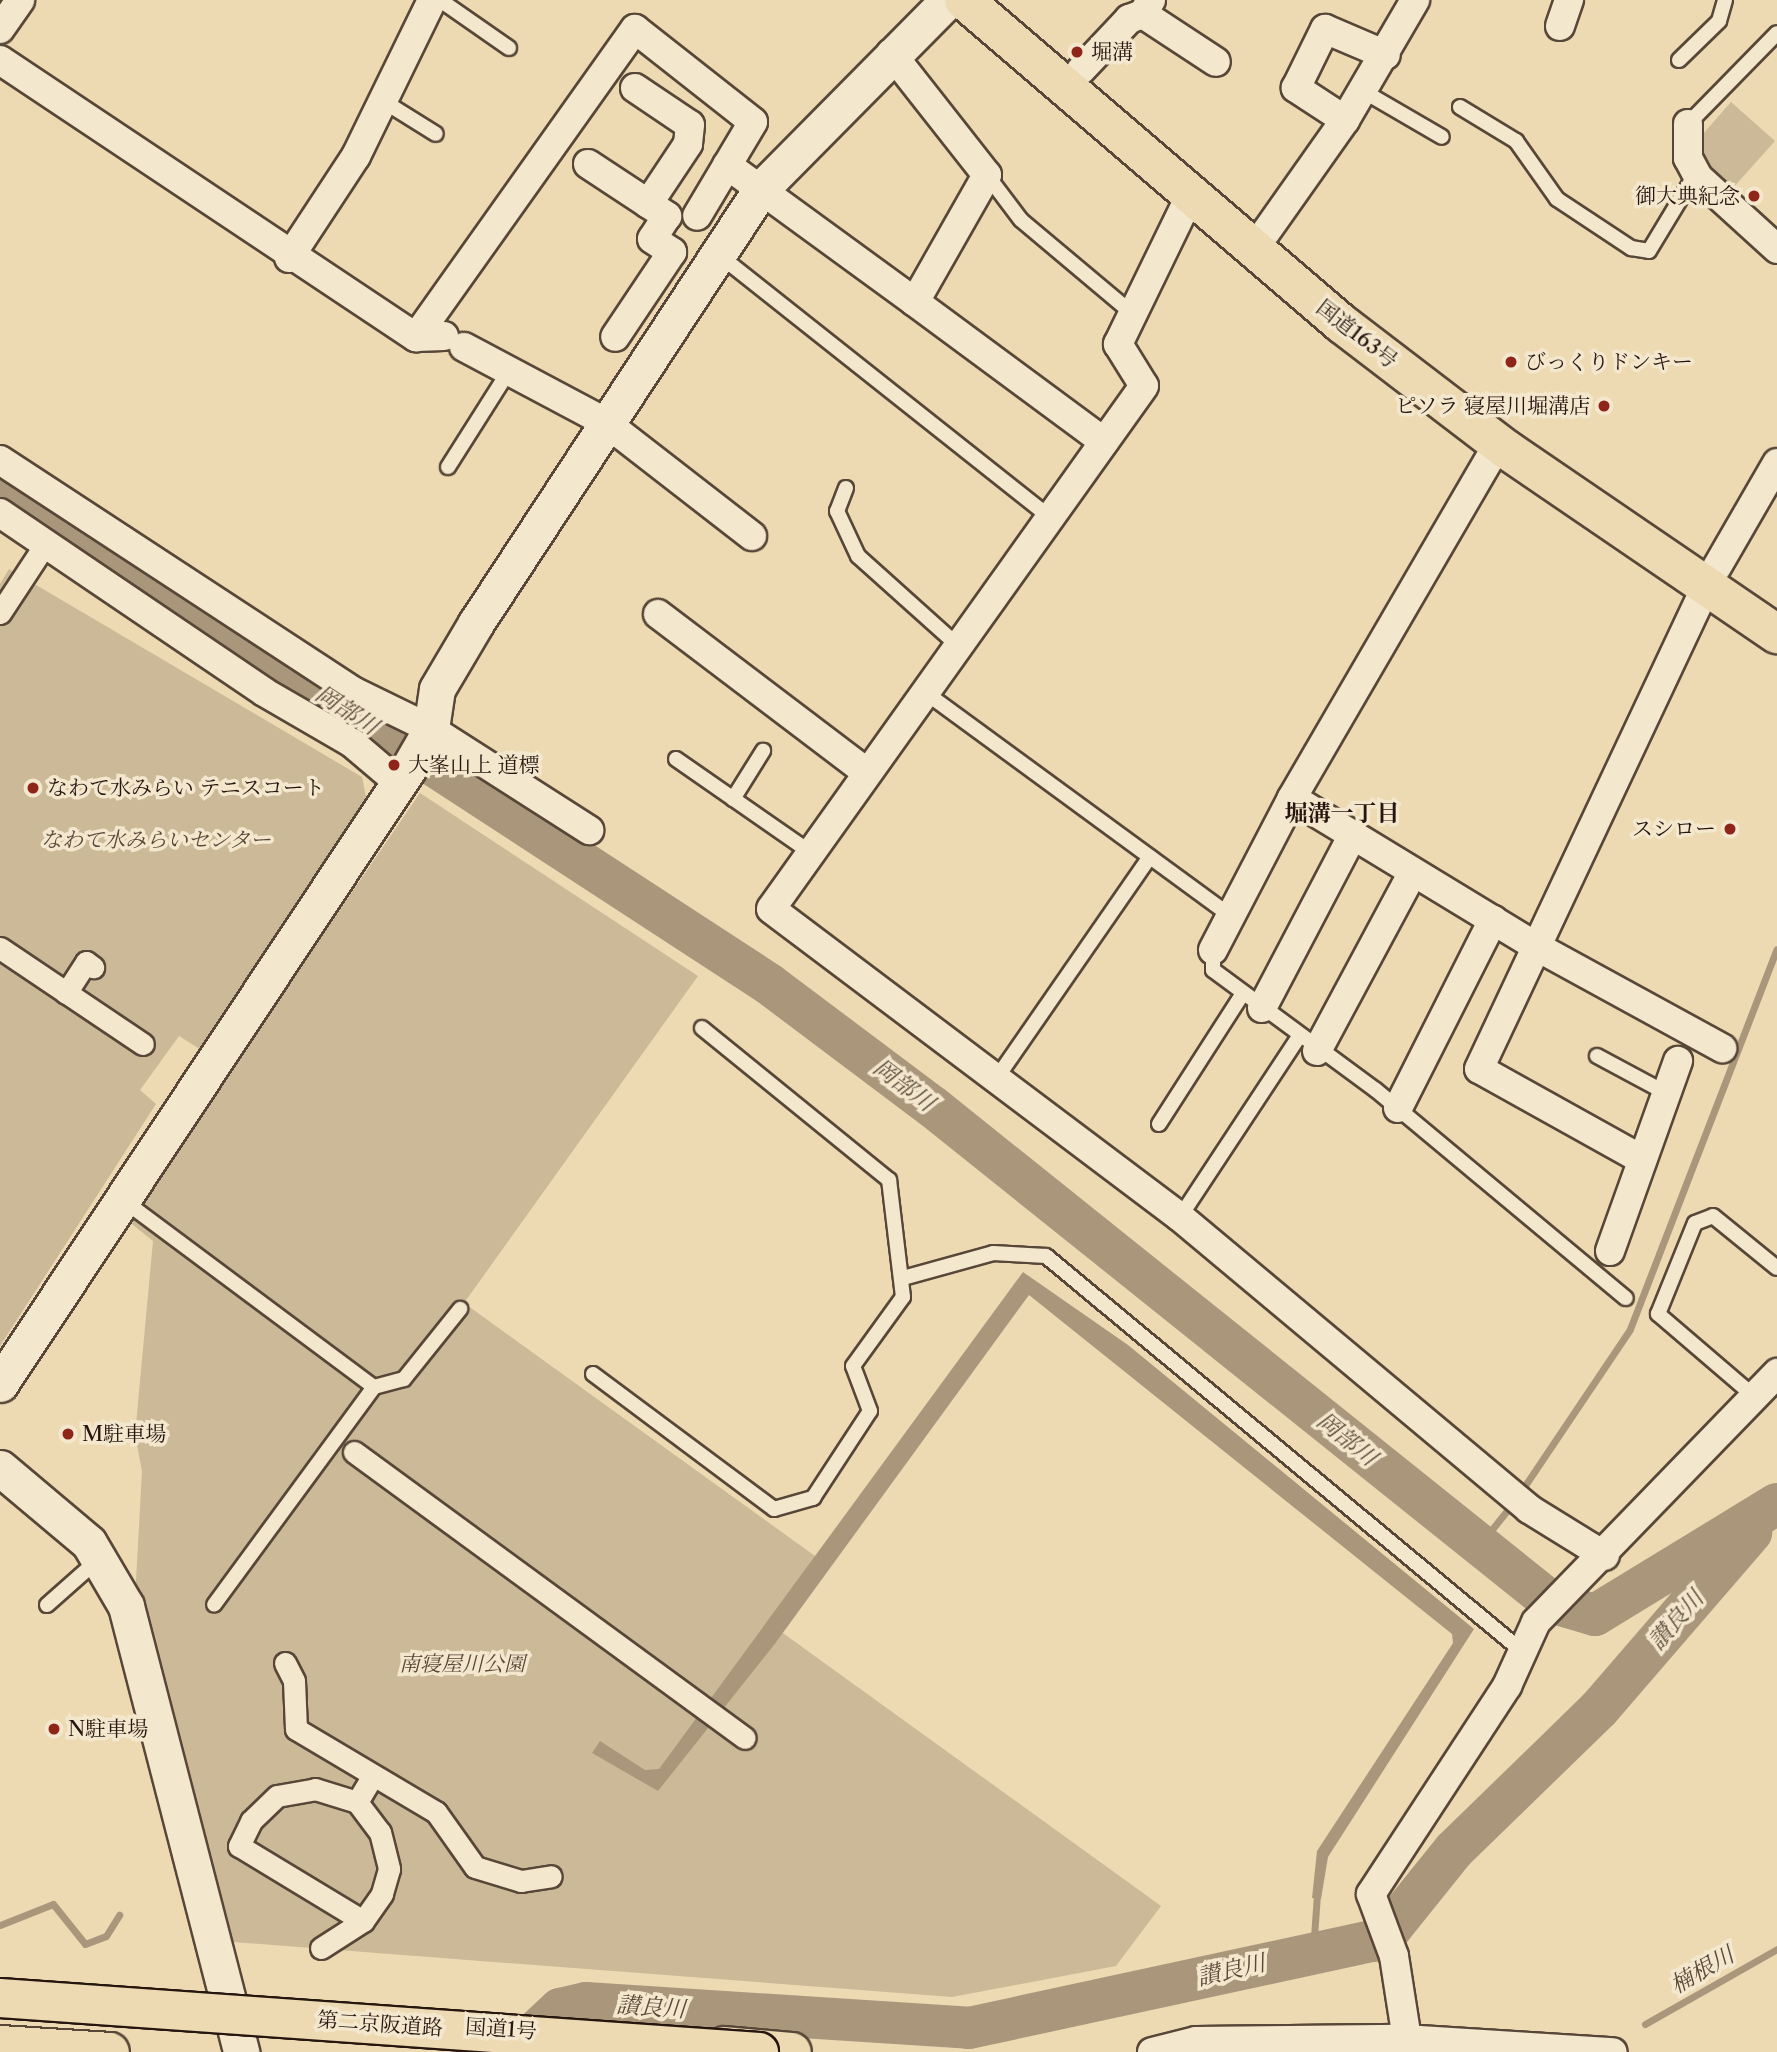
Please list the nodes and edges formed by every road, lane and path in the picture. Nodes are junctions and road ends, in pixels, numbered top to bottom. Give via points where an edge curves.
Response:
1 (20, 0) edge
2 (432, 0) edge
3 (440, 0) edge
4 (948, 0) edge
5 (964, 0) edge
6 (1001, 0) edge
7 (1415, 0) edge
8 (1725, 0) edge
9 (1147, 7) edge
10 (0, 29) edge
11 (1777, 33) edge
12 (509, 48) dead end
13 (891, 52) junction
14 (1386, 55) junction
15 (0, 60) edge
16 (1679, 60) dead end
17 (1216, 62) dead end
18 (1081, 70) junction
19 (635, 88) dead end
20 (1363, 91) junction
21 (383, 101) junction
22 (1460, 107) dead end
23 (1345, 120) junction
24 (1688, 124) joint
25 (436, 134) dead end
26 (1442, 137) dead end
27 (588, 164) dead end
28 (727, 165) junction
29 (1696, 173) junction
30 (987, 175) junction
31 (761, 189) junction
32 (1189, 196) junction
33 (648, 204) junction
34 (697, 216) dead end
35 (1266, 232) junction
36 (1777, 249) edge
37 (672, 252) junction
38 (289, 258) junction
39 (711, 263) junction
40 (915, 302) junction
41 (1133, 314) junction
42 (416, 337) junction
43 (615, 337) dead end
44 (509, 371) junction
45 (605, 422) junction
46 (1104, 442) junction
47 (1499, 443) junction
48 (0, 460) edge
49 (1777, 463) edge
50 (448, 467) dead end
51 (846, 488) dead end
52 (0, 513) edge
53 (1047, 515) junction
54 (752, 536) dead end
55 (46, 543) junction
56 (1711, 578) junction
57 (1777, 606) edge
58 (0, 613) edge
59 (658, 614) dead end
60 (1777, 634) edge
61 (956, 644) junction
62 (922, 690) junction
63 (428, 735) junction
64 (762, 751) dead end
65 (676, 759) dead end
66 (865, 771) junction
67 (403, 776) junction
68 (1292, 798) junction
69 (733, 799) junction
70 (589, 830) dead end
71 (1353, 835) junction
72 (810, 852) junction
73 (1150, 857) junction
74 (1413, 872) junction
75 (1231, 916) junction
76 (1493, 920) junction
77 (0, 948) edge
78 (1539, 948) junction
79 (1213, 950) joint
80 (93, 967) dead end
81 (66, 993) junction
82 (1253, 1000) junction
83 (702, 1028) dead end
84 (142, 1044) dead end
85 (1308, 1044) junction
86 (1722, 1048) dead end
87 (1597, 1056) dead end
88 (1678, 1061) dead end
89 (996, 1079) junction
90 (1666, 1093) junction
91 (1398, 1108) junction
92 (1159, 1124) dead end
93 (1640, 1159) junction
94 (122, 1199) junction
95 (1180, 1217) junction
96 (1610, 1251) dead end
97 (1777, 1268) edge
98 (903, 1278) junction
99 (1626, 1298) dead end
100 (460, 1309) dead end
101 (1777, 1373) edge
102 (593, 1374) dead end
103 (0, 1384) edge
104 (374, 1387) junction
105 (1755, 1397) junction
106 (346, 1446) junction
107 (0, 1468) edge
108 (1605, 1556) junction
109 (100, 1558) junction
110 (47, 1605) dead end
111 (214, 1605) dead end
112 (1523, 1652) junction
113 (285, 1663) dead end
114 (746, 1738) dead end
115 (373, 1775) junction
116 (357, 1802) junction
117 (551, 1876) dead end
118 (363, 1921) junction
119 (321, 1948) dead end
120 (0, 1996) edge
121 (228, 2009) junction
122 (1406, 2045) edge
123 (0, 2047) edge
124 (62, 2052) edge
125 (110, 2052) edge
126 (241, 2052) edge
127 (760, 2052) edge
128 (792, 2052) edge
129 (1152, 2052) edge
130 (1613, 2052) edge

1 - 10 street
2 - 21 street
3 - 12 lane
4 - 13 street
5 - 32 highway, 国道163号
6 - 18 highway, 国道163号
7 - 14 street
8 - 16 lane via 1719,21
9 - 17 street
9 - 18 street via 1129,19
11 - 24 lane
13 - 30 street
13 - 31 street
14 - 20 street
14 - 23 street via 1325,29 1296,88
15 - 38 street
18 - 35 highway, 国道163号
19 - 33 street via 690,125 688,144
20 - 23 street
20 - 26 lane
21 - 25 lane
21 - 38 street via 356,156
22 - 29 lane via 1517,141 1557,199 1631,248 1649,251
23 - 35 street
24 - 29 street via 1688,158
27 - 33 street
28 - 31 street
28 - 34 street
28 - 42 street via 753,122 635,29
29 - 36 street
30 - 40 street
30 - 41 lane via 1021,220
31 - 39 street
31 - 40 street
32 - 41 street
32 - 47 highway, 国道163号
33 - 37 street via 667,216 652,239
35 - 56 highway, 国道163号 via 1518,434
37 - 39 street
37 - 43 street
38 - 42 street
39 - 45 street
39 - 53 lane
40 - 46 street
41 - 46 street via 1118,344 1144,386
42 - 44 street via 454,342
44 - 45 street
44 - 50 lane
45 - 54 street
45 - 63 street via 437,690
46 - 53 street
47 - 56 highway, 国道163号
47 - 68 street
48 - 63 street
49 - 56 street
51 - 61 lane via 837,511 859,556
52 - 55 street
53 - 61 street
55 - 58 street
55 - 67 street via 264,692
56 - 57 highway, 国道163号
56 - 60 highway, 国道163号
56 - 78 street
59 - 66 street
61 - 62 street
62 - 66 street
62 - 73 lane
63 - 67 street
63 - 70 street
64 - 69 lane
65 - 69 lane
66 - 72 street
67 - 94 street
68 - 71 street
68 - 75 street
69 - 72 lane
71 - 74 street
71 - 82 street
72 - 89 street via 771,909
73 - 75 lane
73 - 89 lane
74 - 76 street
74 - 85 street
75 - 79 street
76 - 78 street
76 - 91 street
77 - 81 street
78 - 86 street
78 - 93 street via 1479,1069
79 - 82 lane via 1213,970
80 - 81 street via 86,962
81 - 84 street
82 - 85 lane
82 - 92 lane
83 - 98 lane via 889,1180
85 - 91 lane
85 - 95 lane
87 - 90 lane
88 - 90 street
89 - 95 street
90 - 93 street
91 - 99 lane
93 - 96 street
94 - 103 street
94 - 104 lane
95 - 108 street via 1529,1509
97 - 105 lane via 1713,1216 1695,1223 1658,1314
98 - 102 lane via 903,1297 853,1367 870,1411 813,1498 774,1509
98 - 112 lane via 993,1253 1046,1256
100 - 104 lane via 404,1379
101 - 105 street
104 - 106 lane
105 - 108 street
106 - 111 lane
106 - 114 street
107 - 109 street via 56,1511
108 - 112 street via 1544,1614
109 - 110 lane
109 - 121 street via 126,1606
112 - 122 street via 1371,1894 1391,1948
113 - 115 street via 294,1681 296,1729
115 - 116 street
115 - 117 street via 436,1812 475,1867 521,1881
116 - 118 street via 376,1823 389,1869 382,1894
116 - 118 street via 315,1789 277,1796 251,1821 239,1846
118 - 119 street via 353,1941
120 - 121 highway, 国道1号
120 - 127 highway, 第二京阪道路, bridge
121 - 126 street
121 - 128 highway, 国道1号, bridge
122 - 129 street via 1196,2041
122 - 130 street
123 - 124 highway
123 - 125 highway

